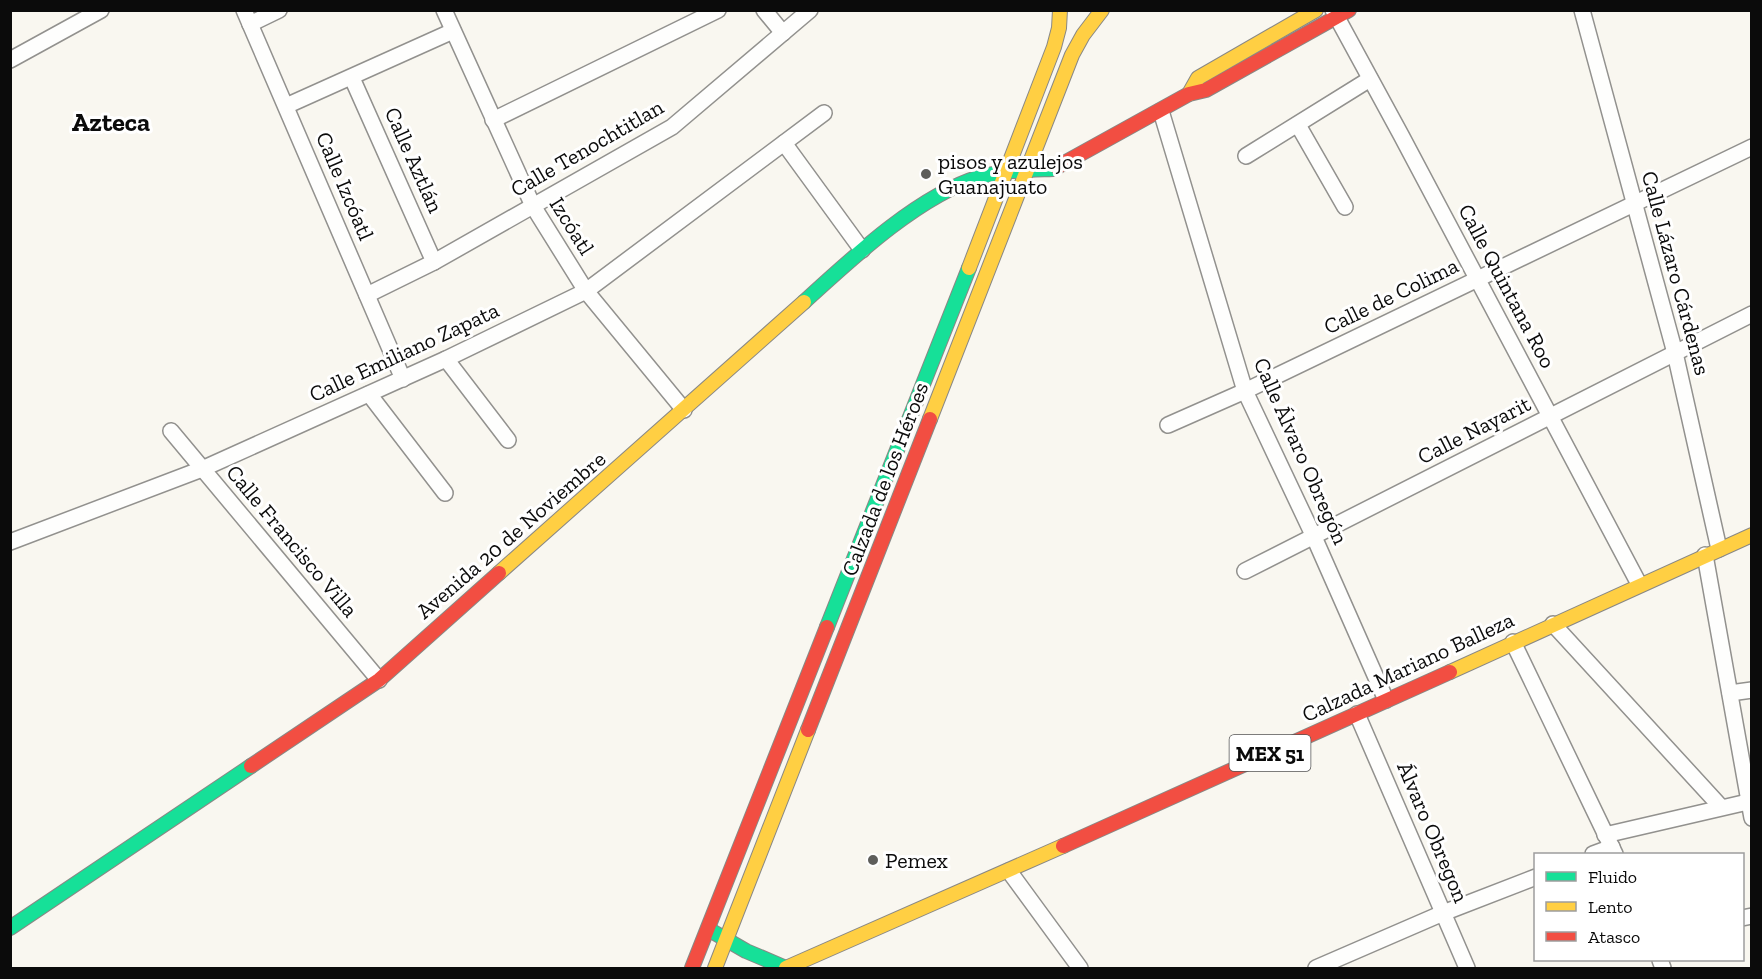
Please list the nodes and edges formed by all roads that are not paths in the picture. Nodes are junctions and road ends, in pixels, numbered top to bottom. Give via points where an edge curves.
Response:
1 (100, 10) edge
2 (279, 10) edge
3 (444, 10) edge
4 (718, 10) edge
5 (764, 10) edge
6 (810, 10) edge
7 (1060, 10) edge
8 (1316, 10) edge
9 (1582, 10) edge
10 (1339, 12) edge
11 (1099, 13) edge
12 (1075, 14) edge
13 (247, 17) edge
14 (453, 31) junction
15 (783, 33) junction
16 (10, 60) edge
17 (352, 78) junction
18 (1370, 79) junction
19 (1190, 94) junction
20 (286, 105) junction
21 (1161, 111) junction
22 (824, 113) dead end
23 (493, 120) junction
24 (1298, 125) junction
25 (784, 143) junction
26 (1752, 147) edge
27 (1246, 156) dead end
28 (1008, 171) junction
29 (1028, 171) junction
30 (1634, 204) junction
31 (533, 206) junction
32 (1345, 207) dead end
33 (862, 250) junction
34 (434, 261) junction
35 (1478, 279) junction
36 (586, 291) junction
37 (366, 295) junction
38 (1752, 314) edge
39 (1675, 353) junction
40 (446, 359) junction
41 (403, 379) junction
42 (1245, 391) junction
43 (369, 394) junction
44 (684, 410) junction
45 (1551, 416) junction
46 (1168, 425) dead end
47 (171, 431) dead end
48 (508, 440) dead end
49 (202, 469) junction
50 (445, 493) dead end
51 (1752, 535) edge
52 (1314, 537) junction
53 (10, 542) edge
54 (1712, 552) junction
55 (1245, 571) dead end
56 (1639, 584) junction
57 (1553, 624) junction
58 (1513, 642) junction
59 (379, 680) junction
60 (1752, 690) edge
61 (1730, 693) junction
62 (1386, 700) junction
63 (1357, 714) junction
64 (1750, 802) edge
65 (1720, 807) junction
66 (1752, 818) edge
67 (1611, 845) edge
68 (1597, 853) edge
69 (1009, 871) junction
70 (1534, 878) edge
71 (1443, 913) junction
72 (10, 928) edge
73 (708, 929) junction
74 (726, 942) junction
75 (1333, 965) edge
76 (692, 969) edge
77 (715, 969) edge
78 (786, 969) edge
79 (1080, 969) edge
80 (1316, 969) edge
81 (1467, 969) edge

1 - 16 street
2 - 13 street
3 - 14 street, Izcóatl
4 - 23 street
5 - 15 street
6 - 15 street, Calle Tenochtitlan
7 - 28 street, Calzada de los Héroes via 1054,47
8 - 19 street via 1198,78
9 - 30 street, Calle Lázaro Cárdenas
10 - 18 street, Calle Quintana Roo
10 - 19 street via 1206,90
11 - 12 street
11 - 29 street, Calzada de los Héroes via 1072,55
13 - 20 street, Calle Izcóatl
14 - 17 street
14 - 23 street, Izcóatl
15 - 31 street, Calle Tenochtitlan via 672,127
17 - 20 street
17 - 34 street, Calle Aztlán
18 - 24 street
18 - 35 street, Calle Quintana Roo
19 - 21 street, Avenida 20 de Noviembre
20 - 37 street, Calle Izcóatl
21 - 29 street, Avenida 20 de Noviembre via 1053,169
21 - 42 street, Calle Álvaro Obregón
22 - 25 street, Calle Emiliano Zapata
23 - 31 street, Izcóatl
24 - 27 street
24 - 32 street
25 - 33 street
25 - 36 street, Calle Emiliano Zapata
26 - 30 street, Calle de Colima
28 - 29 street, Avenida 20 de Noviembre
28 - 33 street, Avenida 20 de Noviembre via 950,189
28 - 73 street, Calzada de los Héroes
29 - 74 street, Calzada de los Héroes
30 - 35 street, Calle de Colima
30 - 39 street, Calle Lázaro Cárdenas
31 - 34 street, Calle Tenochtitlan
31 - 36 street, Izcóatl
33 - 44 street, Avenida 20 de Noviembre
34 - 37 street, Calle Tenochtitlan
35 - 42 street, Calle de Colima
35 - 45 street, Calle Quintana Roo
36 - 40 street, Calle Emiliano Zapata
36 - 44 street, Izcóatl
37 - 41 street, Calle Izcóatl
38 - 39 street, Calle Nayarit
39 - 45 street, Calle Nayarit
39 - 54 street, Calle Lázaro Cárdenas
40 - 41 street, Calle Emiliano Zapata
40 - 48 street
41 - 43 street, Calle Emiliano Zapata
42 - 46 street, Calle de Colima
42 - 52 street, Calle Álvaro Obregón
43 - 49 street, Calle Emiliano Zapata
43 - 50 street
44 - 59 street, Avenida 20 de Noviembre
45 - 52 street, Calle Nayarit
45 - 56 street, Calle Quintana Roo
47 - 49 street, Calle Francisco Villa
49 - 53 street, Calle Emiliano Zapata
49 - 59 street, Calle Francisco Villa
51 - 54 street, Calzada Mariano Balleza / MEX 51
52 - 55 street, Calle Nayarit
52 - 62 street, Calle Álvaro Obregón
54 - 56 street, Calzada Mariano Balleza / MEX 51
54 - 61 street, Calle Lázaro Cárdenas
56 - 57 street, Calzada Mariano Balleza / MEX 51
57 - 58 street, Calzada Mariano Balleza / MEX 51
57 - 65 street
58 - 62 street, Calzada Mariano Balleza / MEX 51
58 - 67 street
59 - 72 street, Avenida 20 de Noviembre
60 - 61 street
61 - 64 street, Calle Lázaro Cárdenas
62 - 63 street, Calzada Mariano Balleza / MEX 51
63 - 69 street, Calzada Mariano Balleza / MEX 51
63 - 71 street, Álvaro Obregon
64 - 65 street
64 - 66 street, Calle Lázaro Cárdenas
65 - 67 street
67 - 68 street
69 - 78 street, Calzada Mariano Balleza / MEX 51
69 - 79 street
70 - 71 street
71 - 75 street
71 - 81 street, Álvaro Obregon
73 - 74 street
73 - 76 street, Calzada de los Héroes
74 - 77 street, Calzada de los Héroes
74 - 78 street
75 - 80 street

